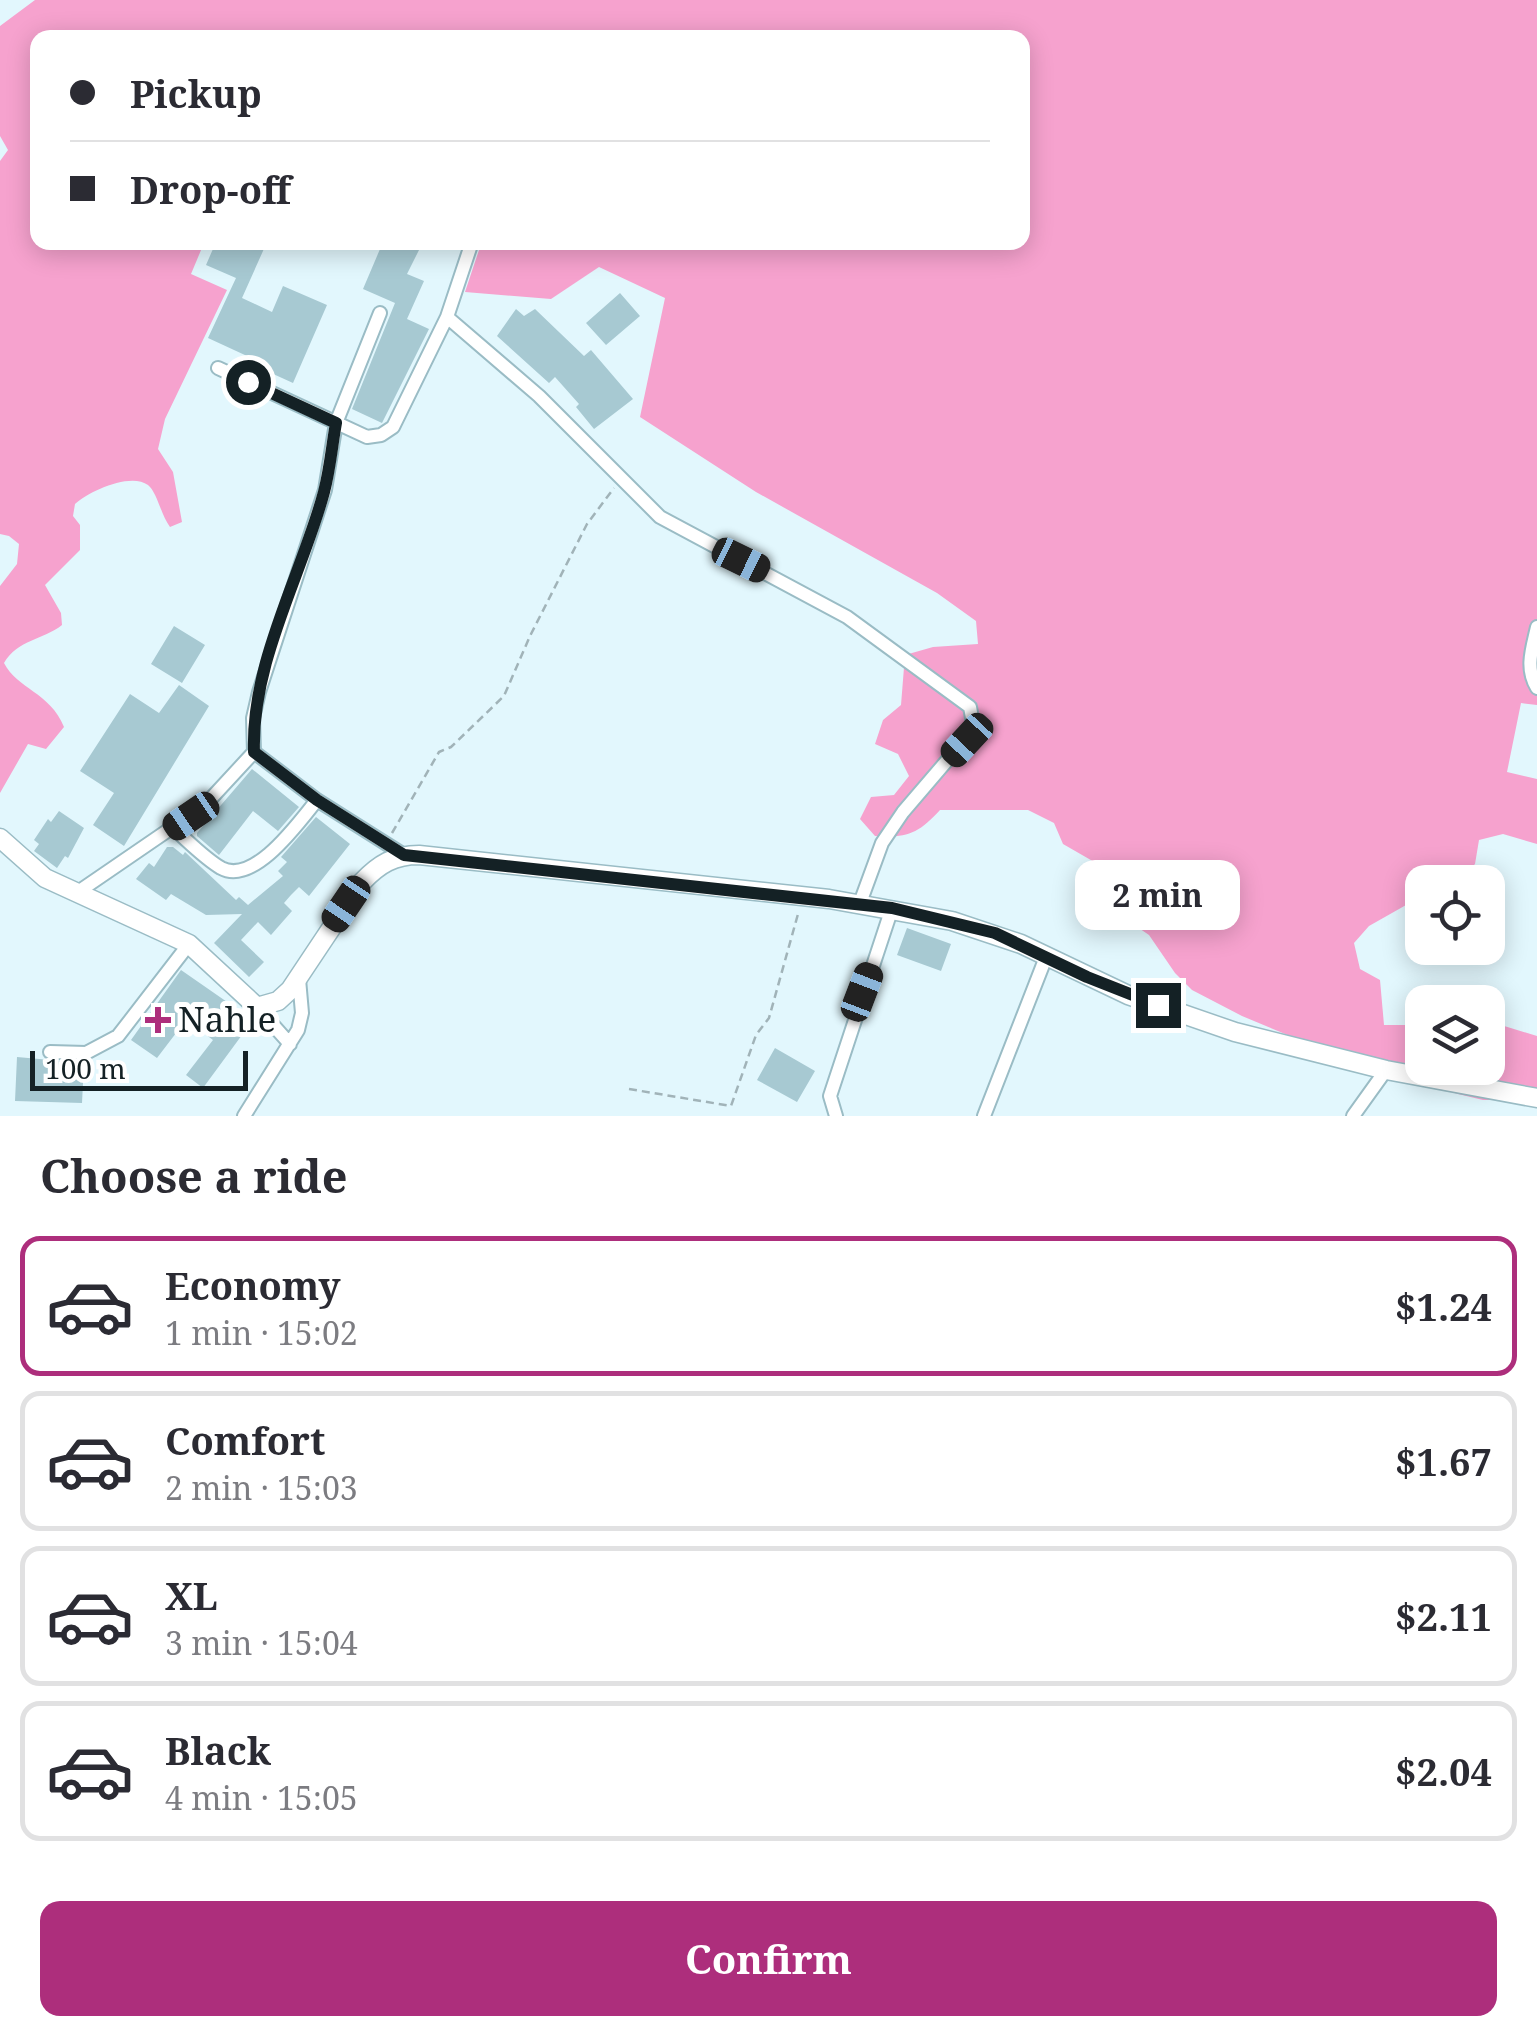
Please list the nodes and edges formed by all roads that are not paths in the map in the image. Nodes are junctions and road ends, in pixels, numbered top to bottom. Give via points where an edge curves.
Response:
1 (469, 250) edge
2 (380, 313) dead end
3 (447, 317) junction
4 (218, 368) dead end
5 (336, 423) junction
6 (1537, 627) edge
7 (1537, 688) edge
8 (254, 752) junction
9 (317, 800) junction
10 (173, 828) junction
11 (0, 838) edge
12 (404, 855) junction
13 (78, 892) junction
14 (860, 904) junction
15 (892, 908) junction
16 (189, 944) junction
17 (1046, 957) junction
18 (299, 979) junction
19 (256, 1007) junction
20 (290, 1044) junction
21 (50, 1052) dead end
22 (1386, 1070) junction
23 (1537, 1098) edge
24 (244, 1116) edge
25 (836, 1116) edge
26 (984, 1116) edge
27 (1353, 1116) edge

1 - 3 street
2 - 5 street
3 - 5 street via 393,427 367,437
3 - 14 street via 540,396 660,517 847,617 973,713 967,740 882,843
4 - 5 street
5 - 8 street via 324,490 256,704
6 - 7 street via 1529,660
8 - 9 street
8 - 10 street via 205,805
9 - 10 street via 258,864 236,872 224,870
9 - 12 street
10 - 13 street
11 - 13 street via 45,878
12 - 14 street
12 - 18 street via 362,882
13 - 16 street
14 - 15 street
15 - 17 street via 995,933
15 - 25 street via 830,1096
16 - 19 street
16 - 21 street via 118,1036 86,1053
17 - 22 street via 1188,1016
17 - 26 street
18 - 19 street via 278,1001
18 - 20 street via 301,1022
19 - 20 street
20 - 24 street
22 - 23 street
22 - 27 street

